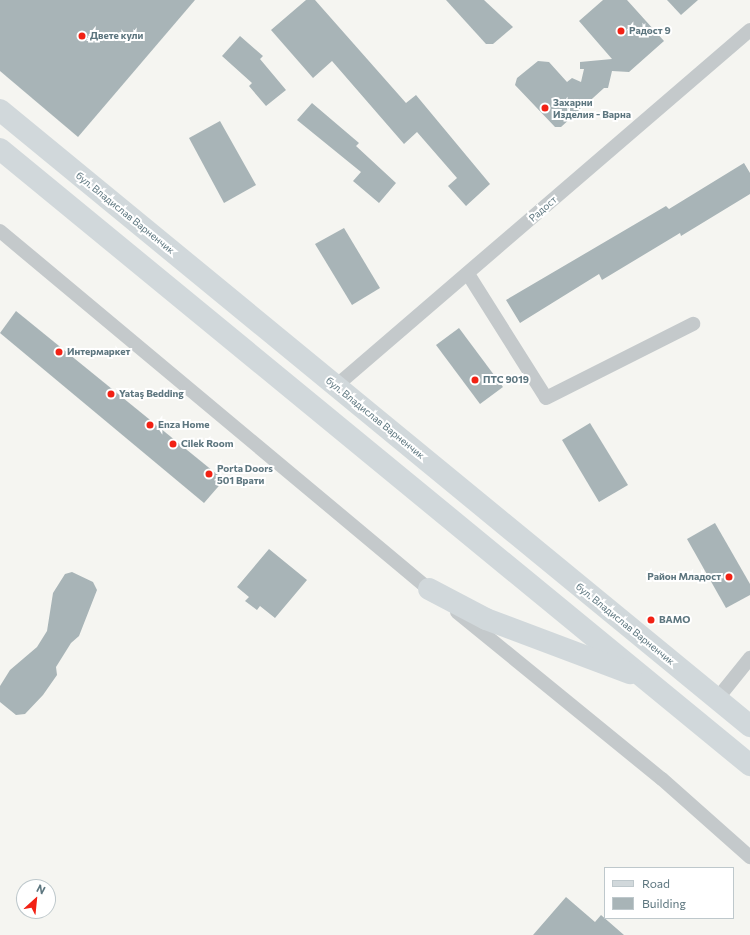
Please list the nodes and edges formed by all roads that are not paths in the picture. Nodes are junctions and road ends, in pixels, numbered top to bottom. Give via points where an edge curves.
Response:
1 (750, 30) edge
2 (0, 110) edge
3 (0, 149) edge
4 (0, 231) edge
5 (468, 274) junction
6 (693, 324) dead end
7 (336, 386) junction
8 (429, 589) junction
9 (750, 658) edge
10 (644, 678) junction
11 (717, 700) junction
12 (750, 726) edge
13 (750, 765) edge
14 (750, 857) edge

1 - 5 street, Радост
2 - 7 main road, бул. Владислав Варненчик
3 - 10 main road
4 - 8 street
5 - 6 street via 546,398
5 - 7 street, Радост
7 - 11 main road, бул. Владислав Варненчик
8 - 10 main road via 486,619
8 - 14 street via 662,779
9 - 11 street
10 - 13 main road
11 - 12 main road, бул. Владислав Варненчик

